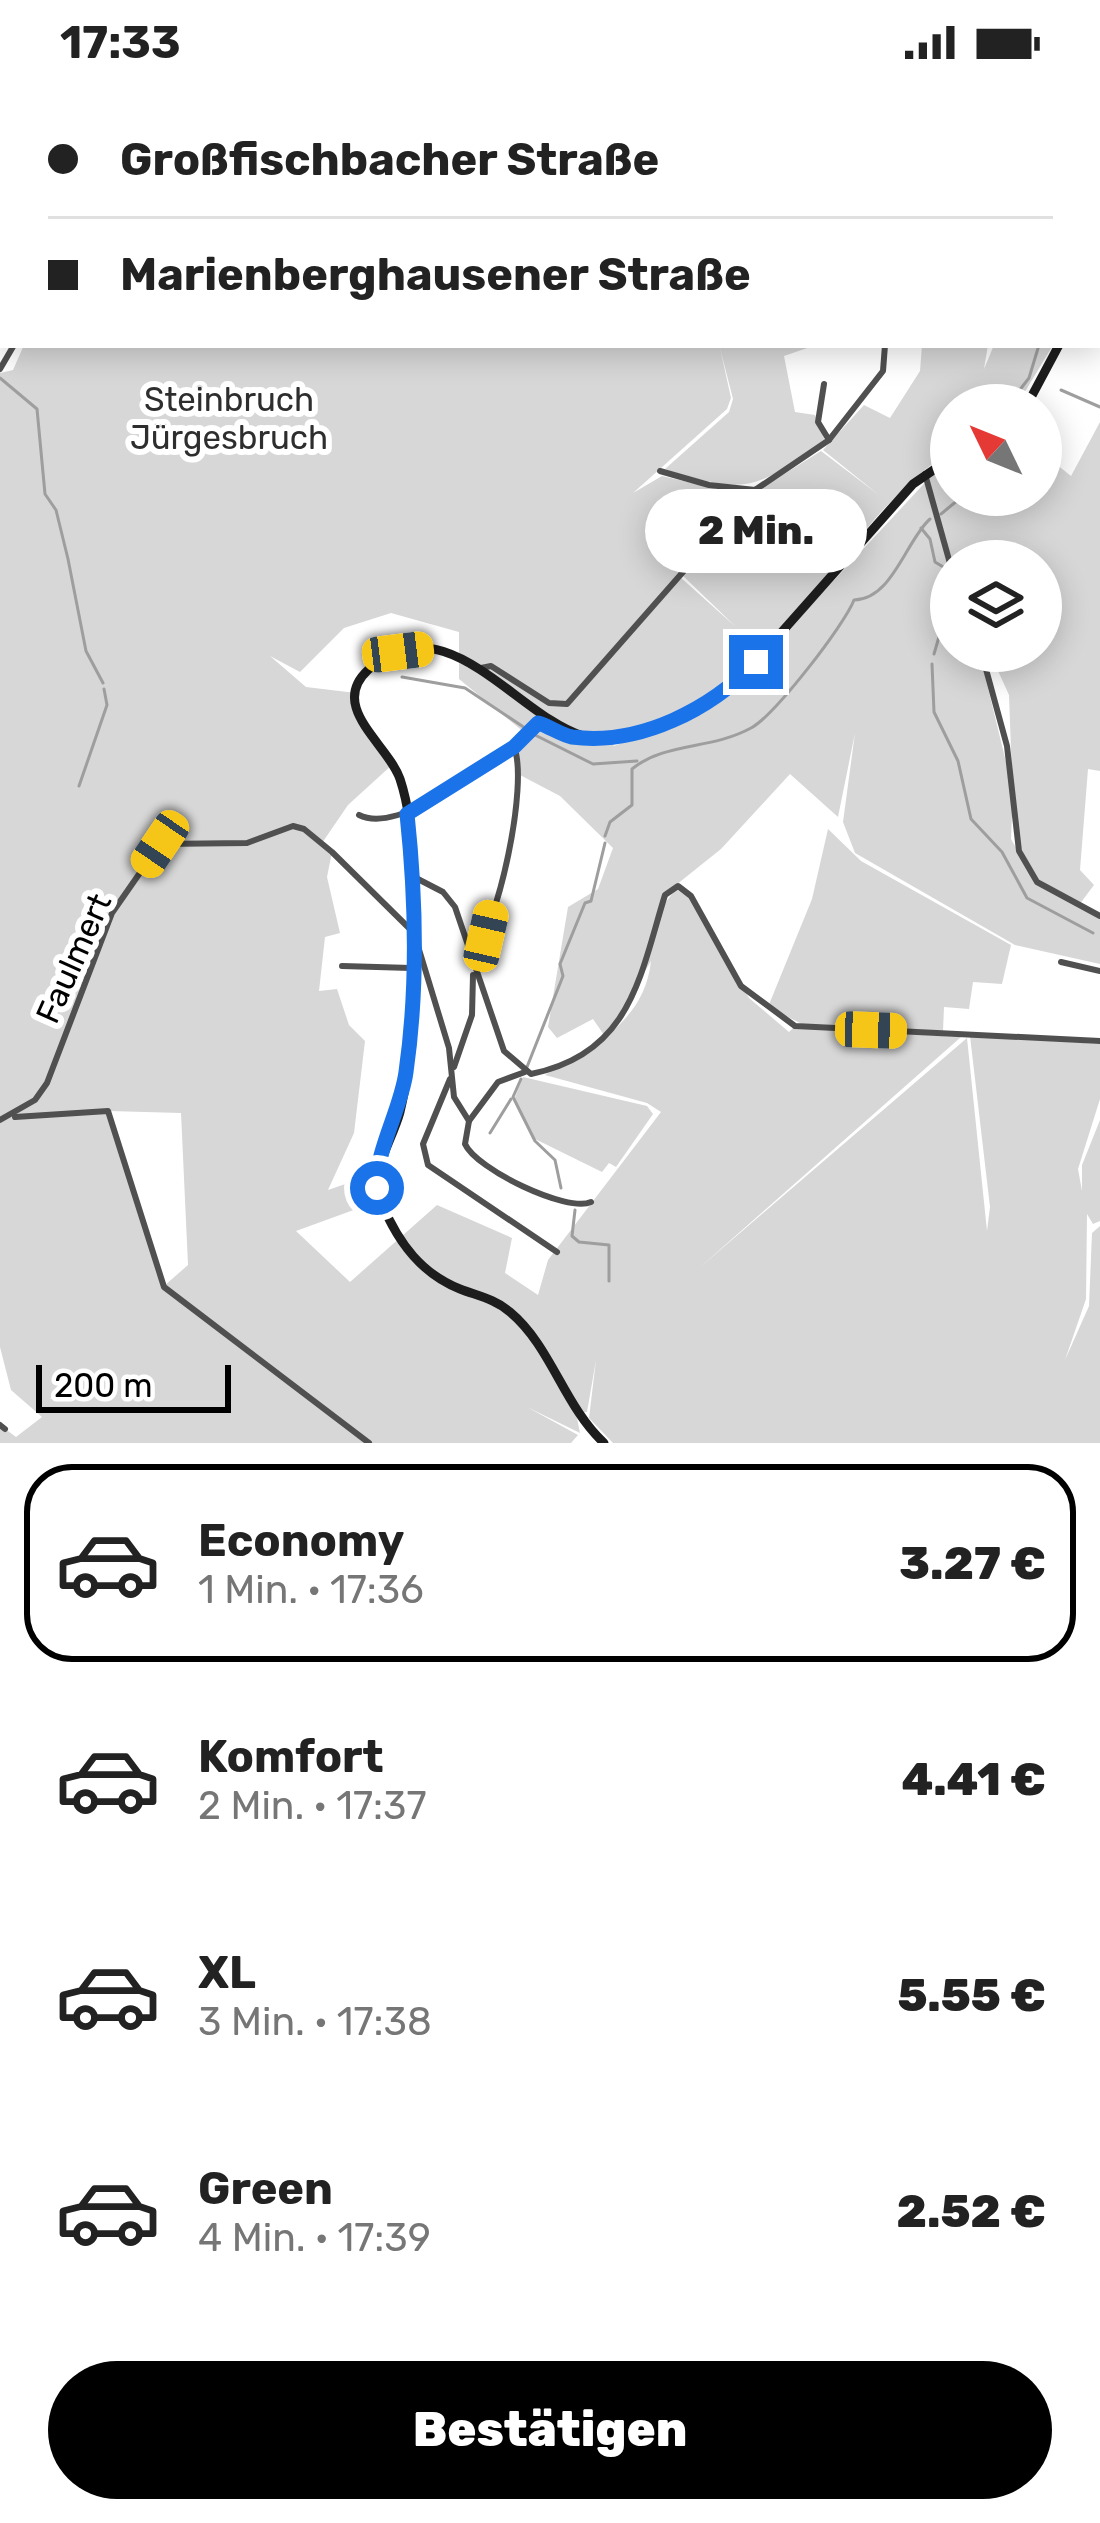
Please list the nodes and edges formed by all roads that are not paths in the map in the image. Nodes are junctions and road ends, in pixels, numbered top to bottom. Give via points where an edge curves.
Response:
1 (885, 348) edge
2 (1057, 348) edge
3 (824, 384) dead end
4 (1038, 384) edge
5 (829, 440) junction
6 (660, 471) dead end
7 (930, 471) edge
8 (925, 474) junction
9 (755, 490) junction
10 (943, 540) edge
11 (481, 668) junction
12 (987, 672) edge
13 (581, 736) junction
14 (514, 747) junction
15 (407, 814) junction
16 (359, 815) dead end
17 (414, 877) junction
18 (1100, 916) edge
19 (413, 933) junction
20 (472, 956) junction
21 (1061, 962) dead end
22 (342, 966) dead end
23 (411, 968) junction
24 (473, 970) junction
25 (1100, 971) edge
26 (1100, 1041) edge
27 (452, 1072) junction
28 (525, 1072) junction
29 (11, 1118) junction
30 (0, 1120) edge
31 (469, 1121) junction
32 (591, 1202) dead end
33 (556, 1252) dead end
34 (369, 1443) edge
35 (604, 1443) edge

1 - 5 street via 883,370
2 - 4 main road
3 - 5 street via 818,422
5 - 9 street
6 - 9 street
7 - 8 main road
8 - 10 street
8 - 13 main road via 723,695 644,729
9 - 11 street via 567,704 549,704 491,666
11 - 13 main road
11 - 15 main road via 424,650 378,662 357,682 360,722 398,774
12 - 18 street via 1007,746 1019,851 1037,882
13 - 14 street via 538,723
14 - 15 street
14 - 20 street via 514,823 486,936
15 - 16 street
15 - 17 main road
17 - 19 main road
17 - 20 street via 455,907
19 - 23 main road
19 - 27 street
19 - 29 street, Faulmert via 304,829 248,843 160,844 112,913 47,1083
20 - 24 street
21 - 25 street
22 - 23 street
23 - 35 main road via 403,1092 376,1173 383,1206 423,1269 516,1318
24 - 27 street via 472,1015
24 - 28 street via 504,1051
26 - 28 street via 795,1026 740,986 678,886 665,895 645,974 606,1038 544,1072
27 - 31 street via 456,1104
27 - 33 street via 422,1144 428,1165
28 - 31 street via 498,1082
29 - 30 street
29 - 34 street via 108,1111 164,1287
31 - 32 street via 470,1154 490,1172 574,1206

